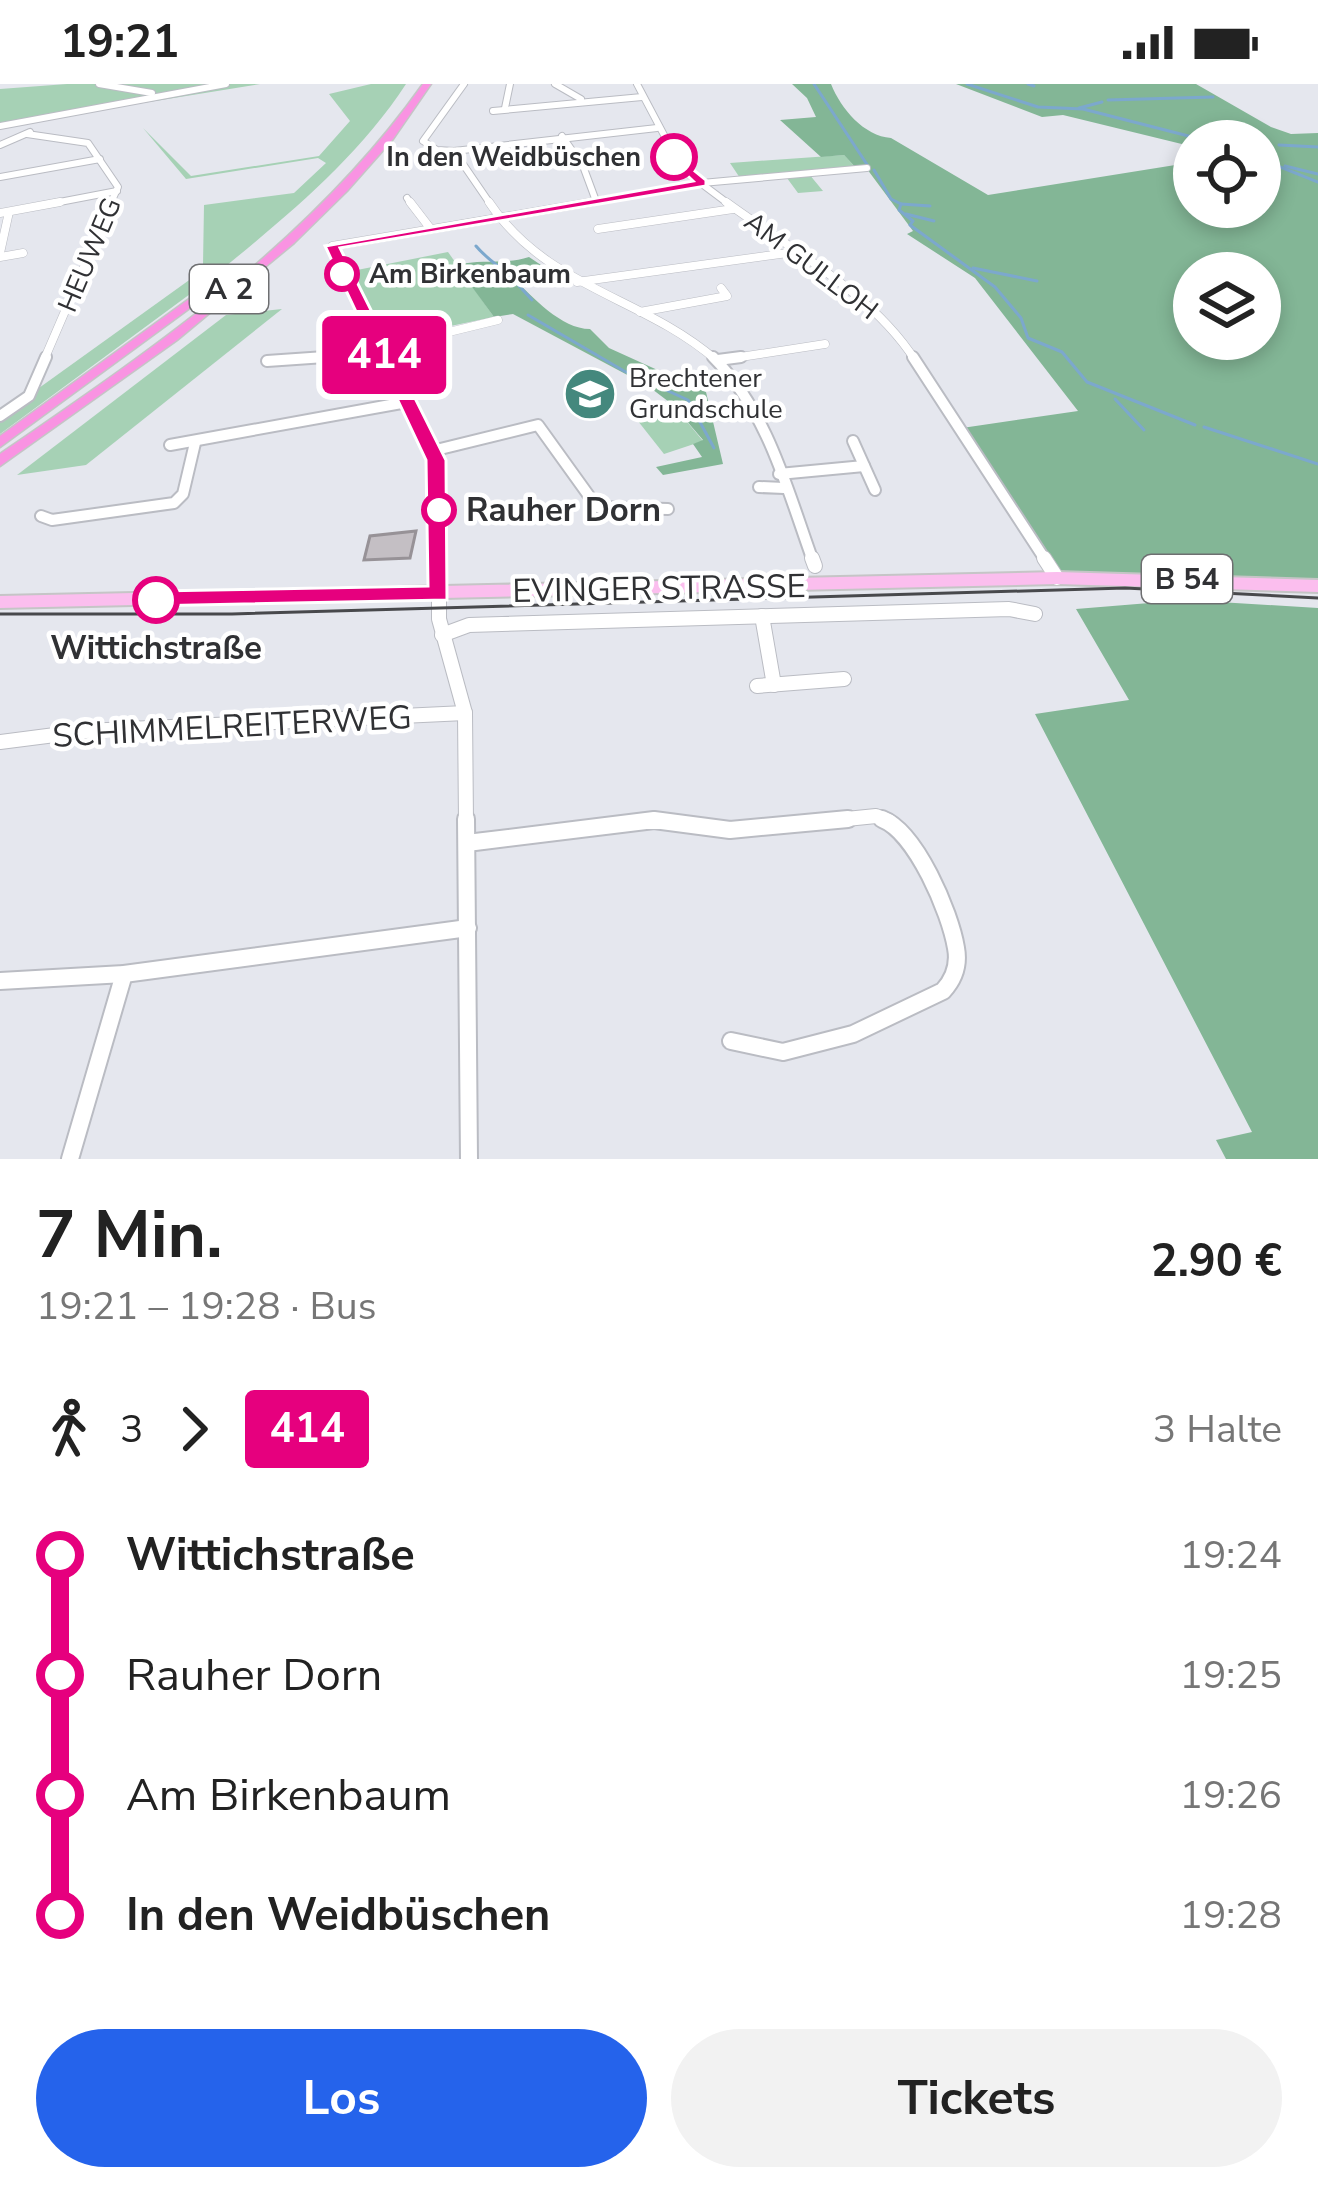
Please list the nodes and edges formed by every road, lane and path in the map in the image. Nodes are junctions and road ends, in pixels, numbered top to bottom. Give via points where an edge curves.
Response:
1 (100, 84) edge
2 (226, 84) edge
3 (414, 84) edge
4 (427, 84) edge
5 (464, 84) edge
6 (510, 84) edge
7 (555, 84) edge
8 (637, 84) edge
9 (159, 95) junction
10 (642, 97) junction
11 (582, 100) junction
12 (505, 108) junction
13 (493, 111) dead end
14 (34, 121) junction
15 (0, 126) edge
16 (657, 128) junction
17 (27, 134) junction
18 (562, 136) junction
19 (0, 145) edge
20 (454, 151) junction
21 (100, 159) junction
22 (867, 168) dead end
23 (0, 177) edge
24 (702, 183) junction
25 (117, 191) junction
26 (407, 198) dead end
27 (596, 201) junction
28 (734, 208) junction
29 (4, 212) edge
30 (499, 217) junction
31 (430, 228) junction
32 (598, 229) dead end
33 (795, 251) junction
34 (23, 253) dead end
35 (0, 255) edge
36 (577, 282) junction
37 (740, 305) dead end
38 (640, 312) junction
39 (498, 320) dead end
40 (825, 344) dead end
41 (381, 349) junction
42 (718, 360) junction
43 (266, 361) dead end
44 (407, 402) junction
45 (0, 416) edge
46 (853, 441) dead end
47 (0, 443) edge
48 (195, 443) junction
49 (170, 445) dead end
50 (432, 451) junction
51 (0, 461) edge
52 (864, 466) junction
53 (779, 474) junction
54 (759, 487) dead end
55 (784, 488) junction
56 (875, 490) dead end
57 (668, 510) dead end
58 (41, 516) dead end
59 (815, 566) dead end
60 (1057, 578) junction
61 (1318, 586) edge
62 (439, 595) junction
63 (0, 602) edge
64 (1035, 614) dead end
65 (762, 616) junction
66 (442, 635) junction
67 (844, 679) dead end
68 (774, 685) junction
69 (758, 686) dead end
70 (465, 713) junction
71 (0, 742) edge
72 (467, 843) junction
73 (468, 928) junction
74 (124, 974) junction
75 (0, 981) edge
76 (731, 1041) dead end
77 (70, 1159) edge
78 (469, 1159) edge

1 - 9 street
2 - 9 street
3 - 47 highway, A 2 via 367,146 276,234
4 - 51 highway, A 2 via 383,144 292,235
5 - 20 street via 423,136 431,147
6 - 12 street
7 - 11 street
8 - 10 street, AM GULLOH
9 - 14 street
10 - 11 street
10 - 16 street, AM GULLOH
11 - 12 street
12 - 13 street
14 - 15 street
14 - 17 street
16 - 18 street
16 - 24 street, AM GULLOH via 682,169
17 - 19 street
17 - 21 street, HEUWEG via 79,139
18 - 20 street
18 - 27 street
20 - 30 street
21 - 23 street
21 - 25 street, HEUWEG
22 - 24 street
24 - 27 street
24 - 28 street, AM GULLOH
25 - 29 street
25 - 45 street, HEUWEG via 29,396
26 - 31 street
27 - 30 street
28 - 32 street
28 - 33 street, AM GULLOH
29 - 35 street
30 - 31 street
30 - 36 street via 517,241
31 - 41 street via 332,246
33 - 36 street
33 - 60 street, AM GULLOH via 900,336
34 - 35 street
36 - 38 street
37 - 38 street via 724,292
38 - 42 street
39 - 41 street
40 - 42 street
41 - 43 street
41 - 44 street
42 - 53 street via 748,398
44 - 48 street
44 - 50 street
46 - 52 street
48 - 49 street
48 - 58 street via 174,502
50 - 57 street via 538,425 597,507
50 - 62 street
52 - 53 street
52 - 56 street
53 - 55 street
54 - 55 street
55 - 59 street
60 - 61 main road, EVINGER STRASSE / B 54
60 - 62 main road, EVINGER STRASSE / B 54
62 - 63 main road, EVINGER STRASSE / B 54
62 - 66 street
64 - 65 street, EVINGER STRASSE
65 - 66 street, EVINGER STRASSE via 470,625
65 - 68 street
66 - 70 street
67 - 68 street
68 - 69 street
70 - 71 street, SCHIMMELREITERWEG
70 - 72 street
72 - 73 street
72 - 76 street via 655,820 730,830 861,814 893,823 927,871 956,947 954,979 854,1034 783,1052
73 - 74 street
73 - 78 street
74 - 75 street
74 - 77 street

